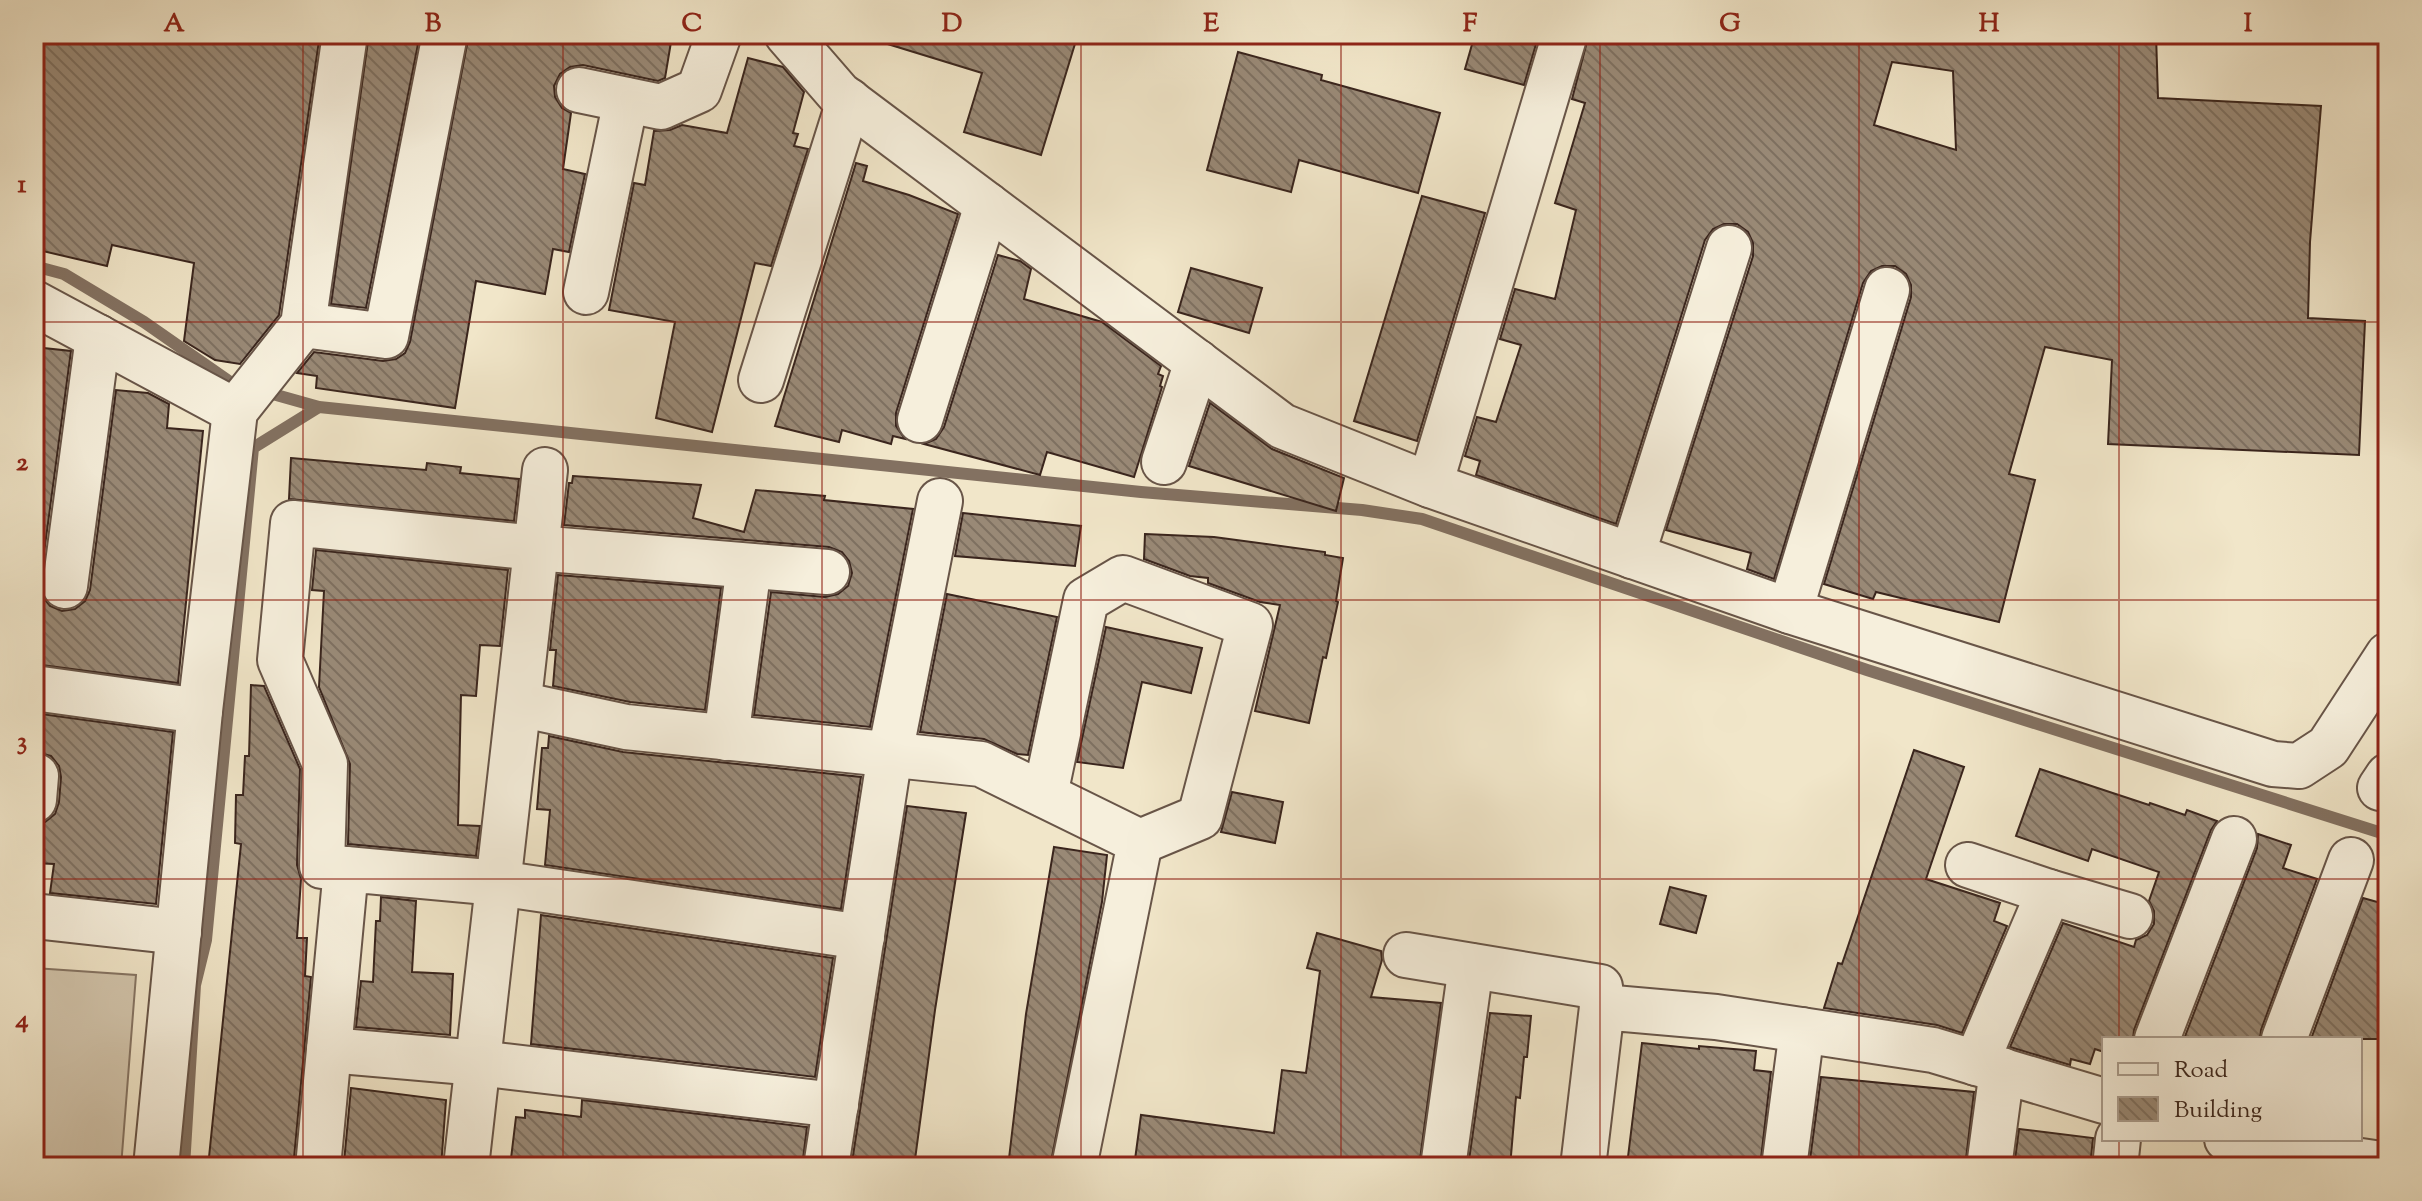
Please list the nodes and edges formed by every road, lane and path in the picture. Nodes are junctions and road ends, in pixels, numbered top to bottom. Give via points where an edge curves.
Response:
1 (345, 34) edge
2 (445, 34) edge
3 (719, 34) edge
4 (787, 34) edge
5 (1565, 34) edge
6 (579, 90) dead end
7 (626, 100) junction
8 (849, 101) junction
9 (987, 205) junction
10 (1729, 248) dead end
11 (1887, 290) dead end
12 (586, 292) dead end
13 (34, 303) edge
14 (303, 325) junction
15 (98, 337) junction
16 (1197, 362) junction
17 (761, 380) dead end
18 (235, 411) junction
19 (920, 420) dead end
20 (1164, 462) dead end
21 (545, 470) dead end
22 (1430, 485) junction
23 (940, 501) dead end
24 (536, 548) junction
25 (1632, 556) junction
26 (749, 566) junction
27 (827, 572) dead end
28 (65, 586) dead end
29 (1790, 611) junction
30 (2388, 655) edge
31 (34, 688) edge
32 (519, 704) junction
33 (200, 711) junction
34 (726, 738) junction
35 (890, 754) junction
36 (2388, 776) edge
37 (2388, 790) edge
38 (1045, 795) junction
39 (2234, 839) dead end
40 (1140, 842) junction
41 (2351, 860) dead end
42 (1968, 865) dead end
43 (346, 869) junction
44 (498, 883) junction
45 (2049, 892) junction
46 (34, 916) edge
47 (2130, 916) dead end
48 (179, 932) junction
49 (862, 937) junction
50 (1406, 955) dead end
51 (1471, 966) junction
52 (1602, 1007) junction
53 (1802, 1030) junction
54 (2158, 1037) edge
55 (2285, 1037) edge
56 (329, 1050) junction
57 (478, 1063) junction
58 (1989, 1066) junction
59 (2102, 1100) edge
60 (836, 1105) junction
61 (2118, 1141) edge
62 (2240, 1141) edge
63 (2388, 1165) edge
64 (156, 1167) edge
65 (318, 1167) edge
66 (466, 1167) edge
67 (826, 1167) edge
68 (1074, 1167) edge
69 (1443, 1167) edge
70 (1583, 1167) edge
71 (1784, 1167) edge
72 (1989, 1167) edge
73 (2115, 1167) edge

1 - 14 street
2 - 14 street via 386,336
3 - 7 street via 699,90 661,107
4 - 8 street
5 - 22 street
6 - 7 street
7 - 12 street
8 - 9 street
8 - 17 street
9 - 16 street
9 - 19 street
10 - 25 street
11 - 29 street
13 - 15 street
14 - 18 street
15 - 18 street
15 - 28 street
16 - 20 street
16 - 22 street via 1282,426
18 - 33 street
21 - 24 street
22 - 25 street
23 - 35 street
24 - 26 street
24 - 32 street
24 - 43 street via 293,523 280,660 325,764 322,866
25 - 29 street
26 - 27 street
26 - 34 street
29 - 30 street via 2273,764 2299,766 2328,747
31 - 33 street
32 - 34 street via 626,727
32 - 44 street
33 - 48 street
34 - 35 street
35 - 38 street via 981,764
35 - 49 street
36 - 37 street via 2380,788
38 - 40 street
38 - 40 street via 1086,600 1123,578 1250,625 1200,817
39 - 54 street
40 - 68 street
41 - 55 street
42 - 45 street
43 - 44 street
43 - 56 street
44 - 49 street
44 - 57 street
45 - 47 street
45 - 58 street
46 - 48 street
48 - 64 street
49 - 60 street
50 - 51 street
51 - 52 street via 1600,987
51 - 69 street
52 - 53 street
52 - 70 street
53 - 58 street via 1933,1050
53 - 71 street
56 - 57 street
56 - 65 street
57 - 60 street
57 - 66 street
58 - 59 street
58 - 72 street
60 - 67 street
61 - 73 street
62 - 63 street

